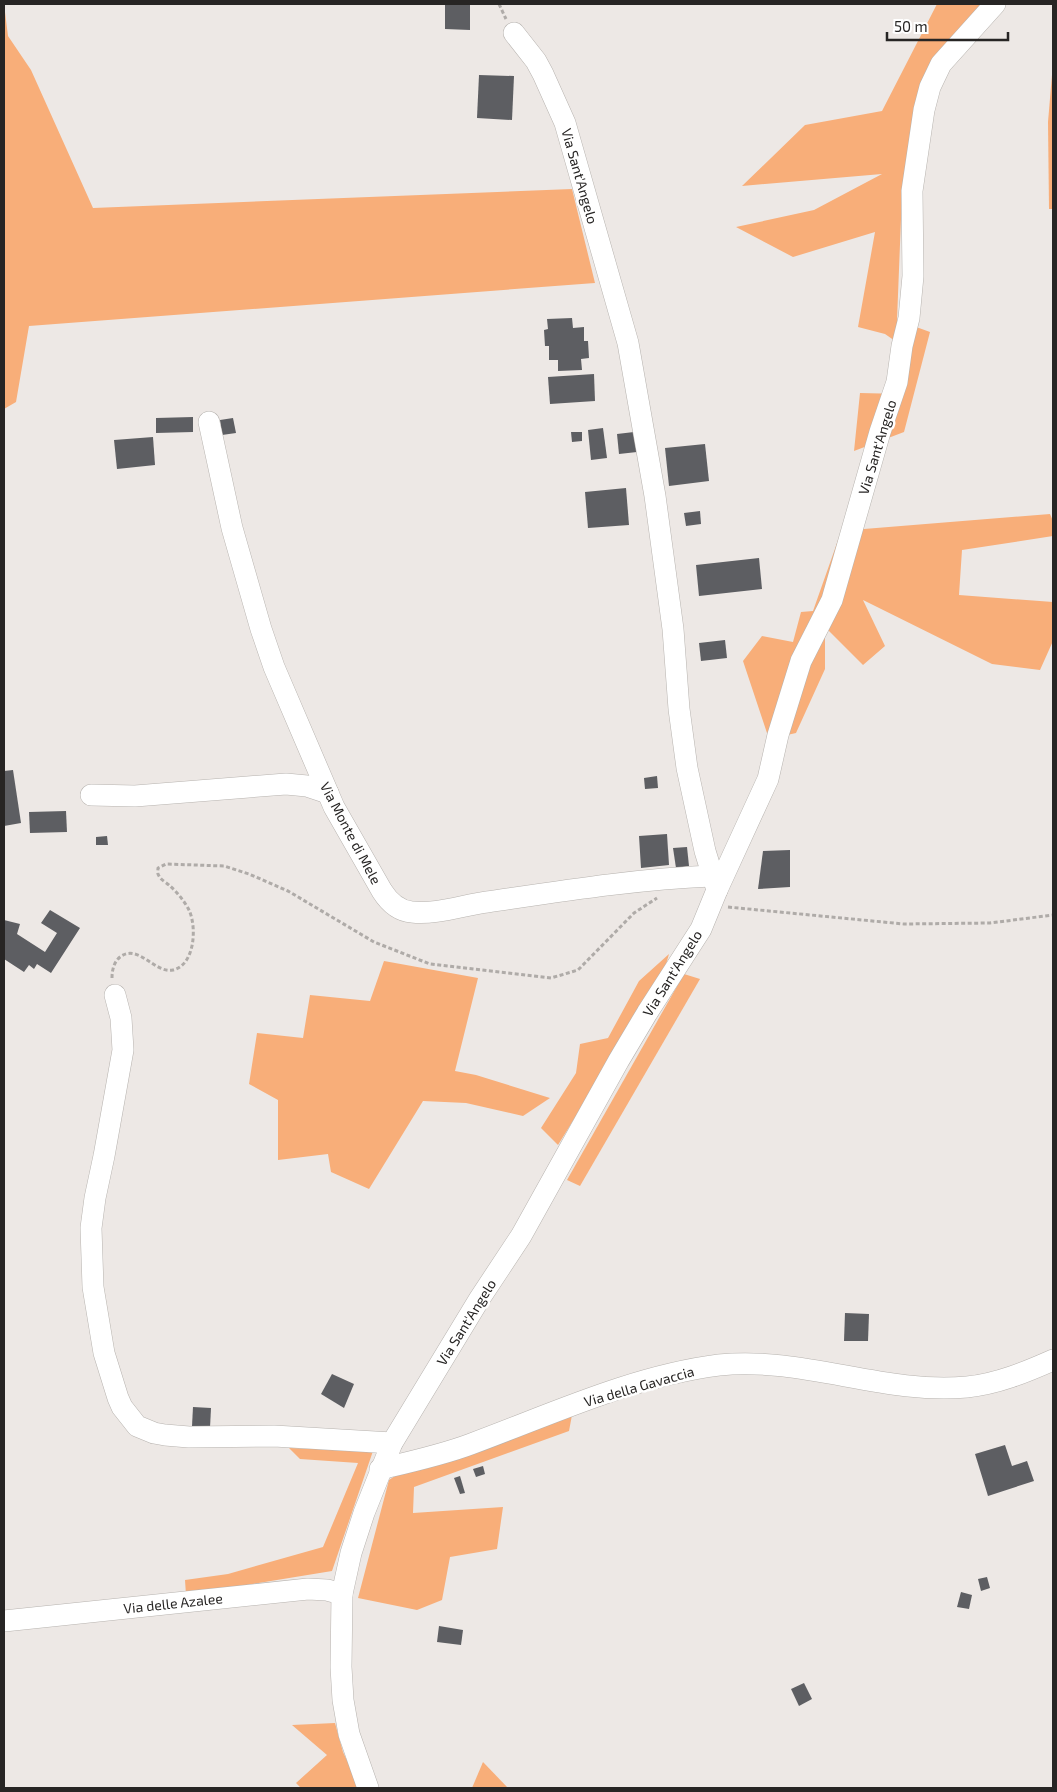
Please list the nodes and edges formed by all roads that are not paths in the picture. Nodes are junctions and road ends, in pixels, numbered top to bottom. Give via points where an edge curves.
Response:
1 (995, 4) edge
2 (514, 33) dead end
3 (209, 422) dead end
4 (328, 793) junction
5 (91, 795) dead end
6 (713, 890) junction
7 (114, 995) road end
8 (1053, 1360) edge
9 (392, 1443) junction
10 (380, 1470) junction
11 (342, 1594) junction
12 (4, 1621) edge
13 (368, 1788) edge

1 - 6 street, Via Sant'Angelo via 941,64 930,87 912,191 913,276 897,382 832,600 801,661 768,779
2 - 6 street, Via Sant'Angelo via 544,74 565,123 628,343 655,496 687,768
3 - 4 street, Via Monte di Mele via 232,528 261,629
4 - 5 street via 286,784 135,796
4 - 6 street, Via Monte di Mele via 382,891 394,905 409,912 431,912 639,882
6 - 9 street, Via Sant'Angelo via 701,929 619,1060 521,1236
7 - 9 street via 121,1018 123,1050 91,1228 93,1287 104,1353 122,1407 137,1426 154,1434 274,1436
8 - 10 street, Via della Gavaccia via 995,1382 952,1388 876,1382 767,1365 708,1367 637,1384 469,1445
9 - 10 street, Via Sant'Angelo
10 - 11 street, Via Sant'Angelo via 351,1553
11 - 12 street, Via delle Azalee via 308,1589
11 - 13 street, Via Sant'Angelo via 343,1700 352,1746

